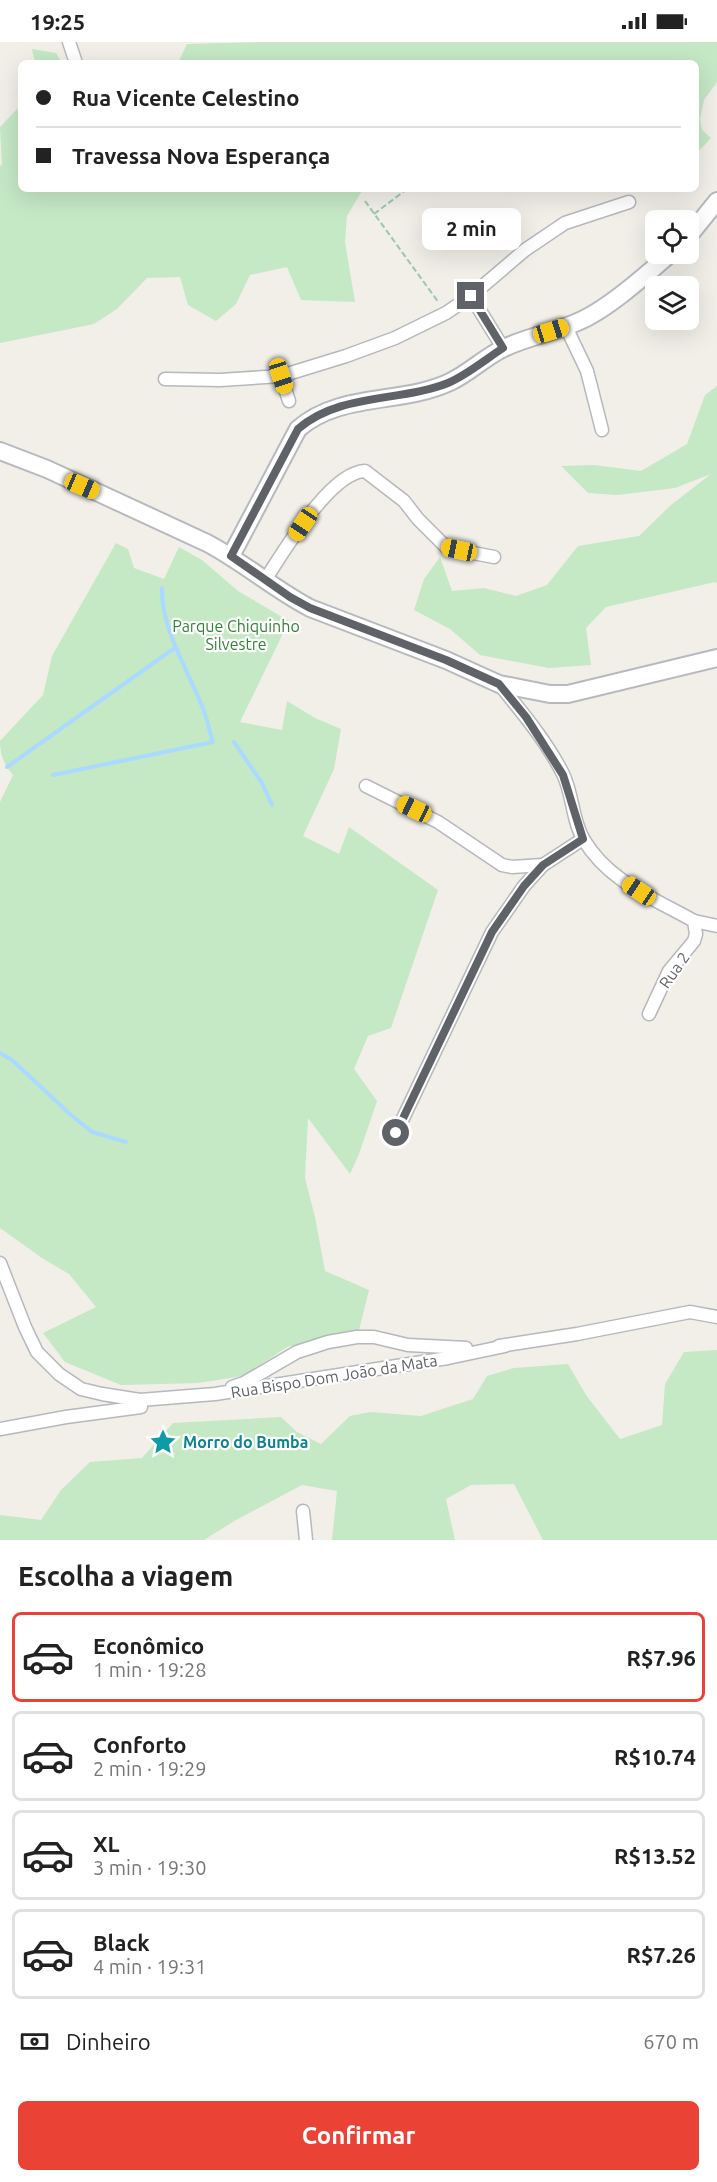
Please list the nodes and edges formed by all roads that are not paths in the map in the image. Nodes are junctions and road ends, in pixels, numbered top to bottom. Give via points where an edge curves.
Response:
1 (69, 42) edge
2 (75, 60) edge
3 (717, 201) edge
4 (629, 202) dead end
5 (699, 223) edge
6 (657, 264) edge
7 (471, 296) junction
8 (566, 327) junction
9 (503, 348) junction
10 (281, 376) junction
11 (165, 379) dead end
12 (289, 401) dead end
13 (602, 430) dead end
14 (0, 451) edge
15 (231, 556) junction
16 (494, 557) dead end
17 (264, 580) junction
18 (717, 658) edge
19 (499, 684) junction
20 (366, 786) dead end
21 (583, 839) junction
22 (543, 865) junction
23 (694, 921) junction
24 (717, 926) edge
25 (649, 1014) dead end
26 (396, 1133) dead end
27 (0, 1263) edge
28 (717, 1317) edge
29 (505, 1346) junction
30 (215, 1394) junction
31 (140, 1400) junction
32 (0, 1429) edge
33 (303, 1511) dead end
34 (306, 1540) edge

1 - 2 street
3 - 5 main road
4 - 7 street via 549,232
6 - 8 main road via 596,311
7 - 9 street
7 - 10 street via 394,338
8 - 9 main road
8 - 13 street via 587,371
9 - 15 main road via 450,382 337,407 309,420 298,429
10 - 11 street
10 - 12 street
14 - 15 main road via 140,511
15 - 17 main road
16 - 17 street via 447,548 404,501 365,471 357,471 323,499
17 - 19 main road via 310,608
18 - 19 main road via 568,694
19 - 21 street via 526,717 563,775
20 - 22 street via 438,822 502,864
21 - 22 street
21 - 23 street via 615,874
22 - 26 street via 492,932
23 - 24 street
23 - 25 street, Rua 2 via 694,941 669,971
27 - 31 street via 37,1352 59,1374 81,1389
28 - 29 street, Rua Bispo Dom João da Mata via 690,1312
29 - 30 street, Rua Bispo Dom João da Mata
29 - 30 street, Rua Bispo Dom João da Mata via 408,1345 357,1336 297,1352 244,1383
30 - 31 street
31 - 32 street via 141,1407
33 - 34 street

